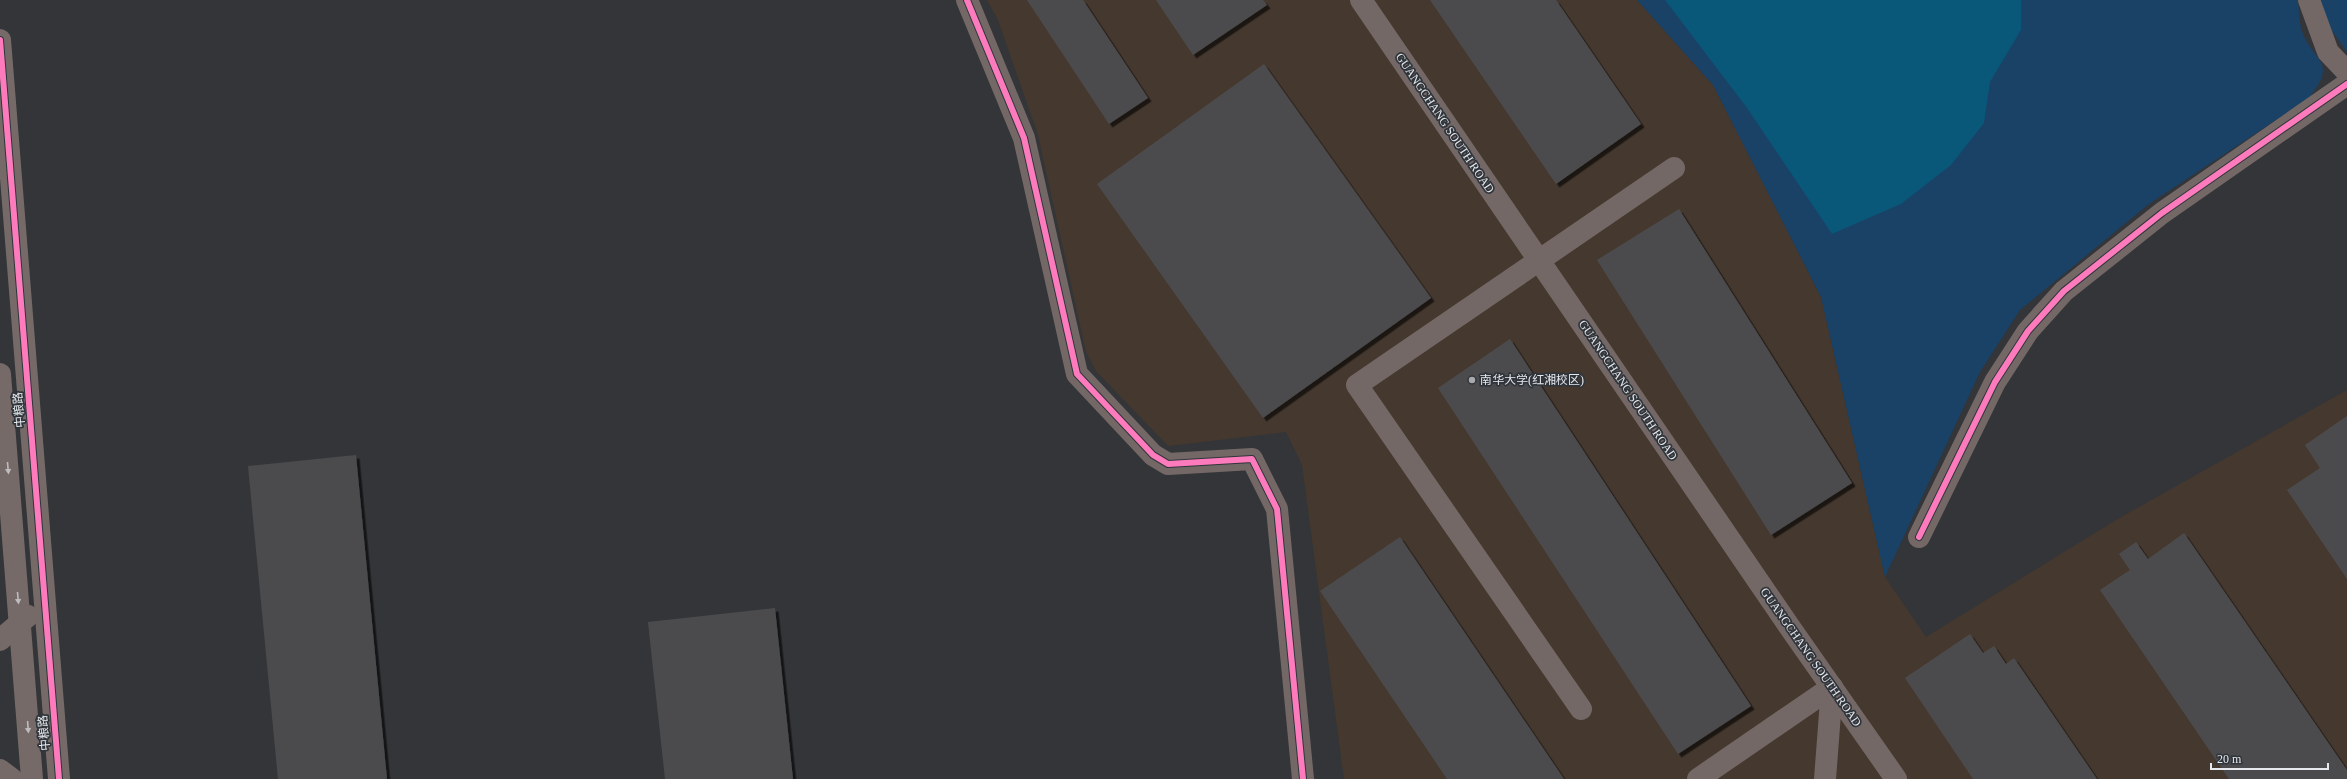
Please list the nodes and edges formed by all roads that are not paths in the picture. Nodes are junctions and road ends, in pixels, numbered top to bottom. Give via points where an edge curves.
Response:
1 (967, 0) edge
2 (1362, 0) edge
3 (2309, 0) edge
4 (0, 40) edge
5 (2347, 72) edge
6 (2347, 84) edge
7 (1674, 168) dead end
8 (1539, 260) junction
9 (0, 374) edge
10 (1919, 537) dead end
11 (45, 600) junction
12 (20, 623) junction
13 (0, 640) edge
14 (1832, 687) junction
15 (1581, 709) dead end
16 (0, 770) edge
17 (12, 779) edge
18 (32, 779) edge
19 (59, 779) edge
20 (1303, 779) edge
21 (1698, 779) edge
22 (1825, 779) edge
23 (1896, 779) edge

1 - 20 street via 1024,138 1077,374 1153,455 1168,464 1252,459 1277,509
2 - 8 street, GUANGCHANG SOUTH ROAD
3 - 5 street via 2328,52
4 - 11 street, 中粮路
6 - 10 street via 2162,213 2064,291 2028,331 1995,382
7 - 8 street
8 - 14 street, GUANGCHANG SOUTH ROAD
8 - 15 street via 1357,385
9 -> 12 street, 中粮路
11 - 12 street
11 - 19 street, 中粮路
12 - 13 street
12 -> 18 street, 中粮路
14 - 21 street
14 - 22 street
14 - 23 street, GUANGCHANG SOUTH ROAD
16 - 17 street

